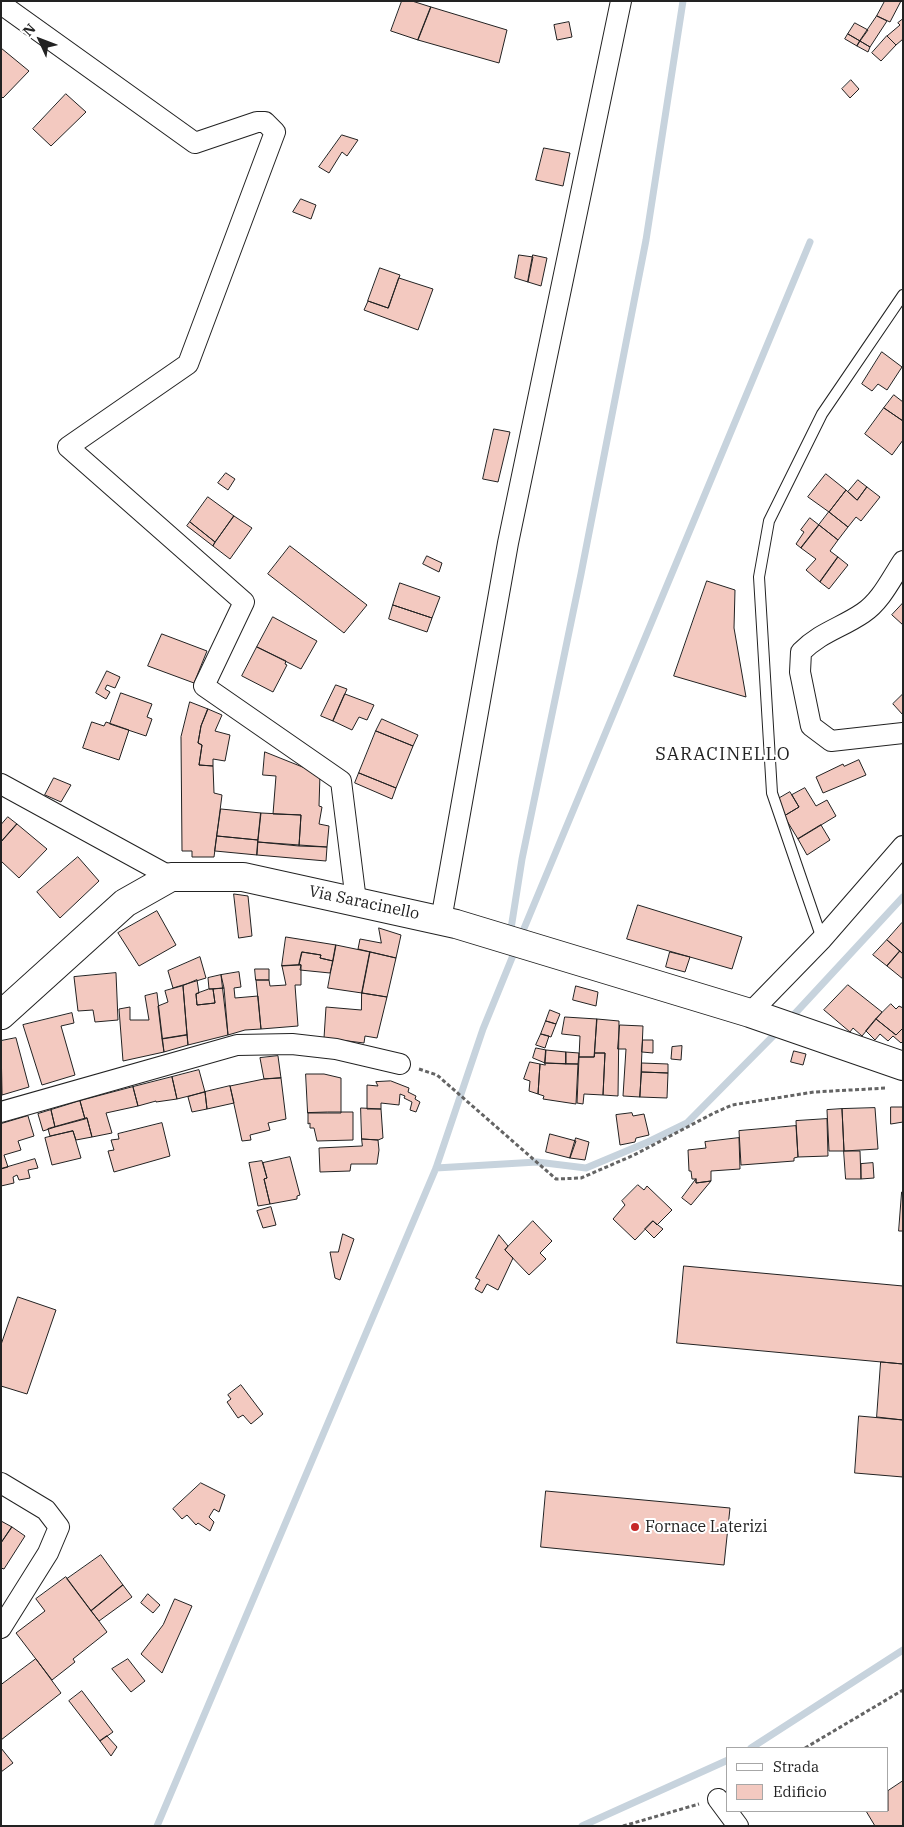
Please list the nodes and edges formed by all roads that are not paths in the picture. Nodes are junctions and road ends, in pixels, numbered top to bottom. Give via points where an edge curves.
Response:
1 (621, 1) edge
2 (1, 4) edge
3 (903, 295) edge
4 (903, 561) edge
5 (903, 733) edge
6 (1, 784) edge
7 (903, 846) edge
8 (171, 876) junction
9 (356, 901) junction
10 (448, 922) junction
11 (822, 940) junction
12 (2, 1013) edge
13 (757, 1016) junction
14 (400, 1064) road end
15 (898, 1077) edge
16 (1, 1112) edge
17 (1, 1483) edge
18 (1, 1628) edge
19 (718, 1799) road end
20 (726, 1810) edge
21 (728, 1812) edge
22 (738, 1826) edge

1 - 10 street via 508,543
2 - 9 street via 196,143 257,122 265,122 275,132 188,364 68,447 244,602 204,686 341,781
3 - 11 lane via 822,414 769,521 759,577 772,793
4 - 5 street via 879,599 864,613 813,640 801,652 800,672 811,726 831,741
6 - 8 street
7 - 11 street
8 - 9 street, Via Saracinello via 243,878
8 - 12 street via 125,903
9 - 10 street, Via Saracinello
10 - 13 street, Via Saracinello
11 - 13 street
13 - 15 street, Via Saracinello via 814,1035
14 - 16 street via 336,1049 292,1044 237,1045
17 - 18 street via 46,1510 59,1527 48,1553
19 - 20 street
21 - 22 street

